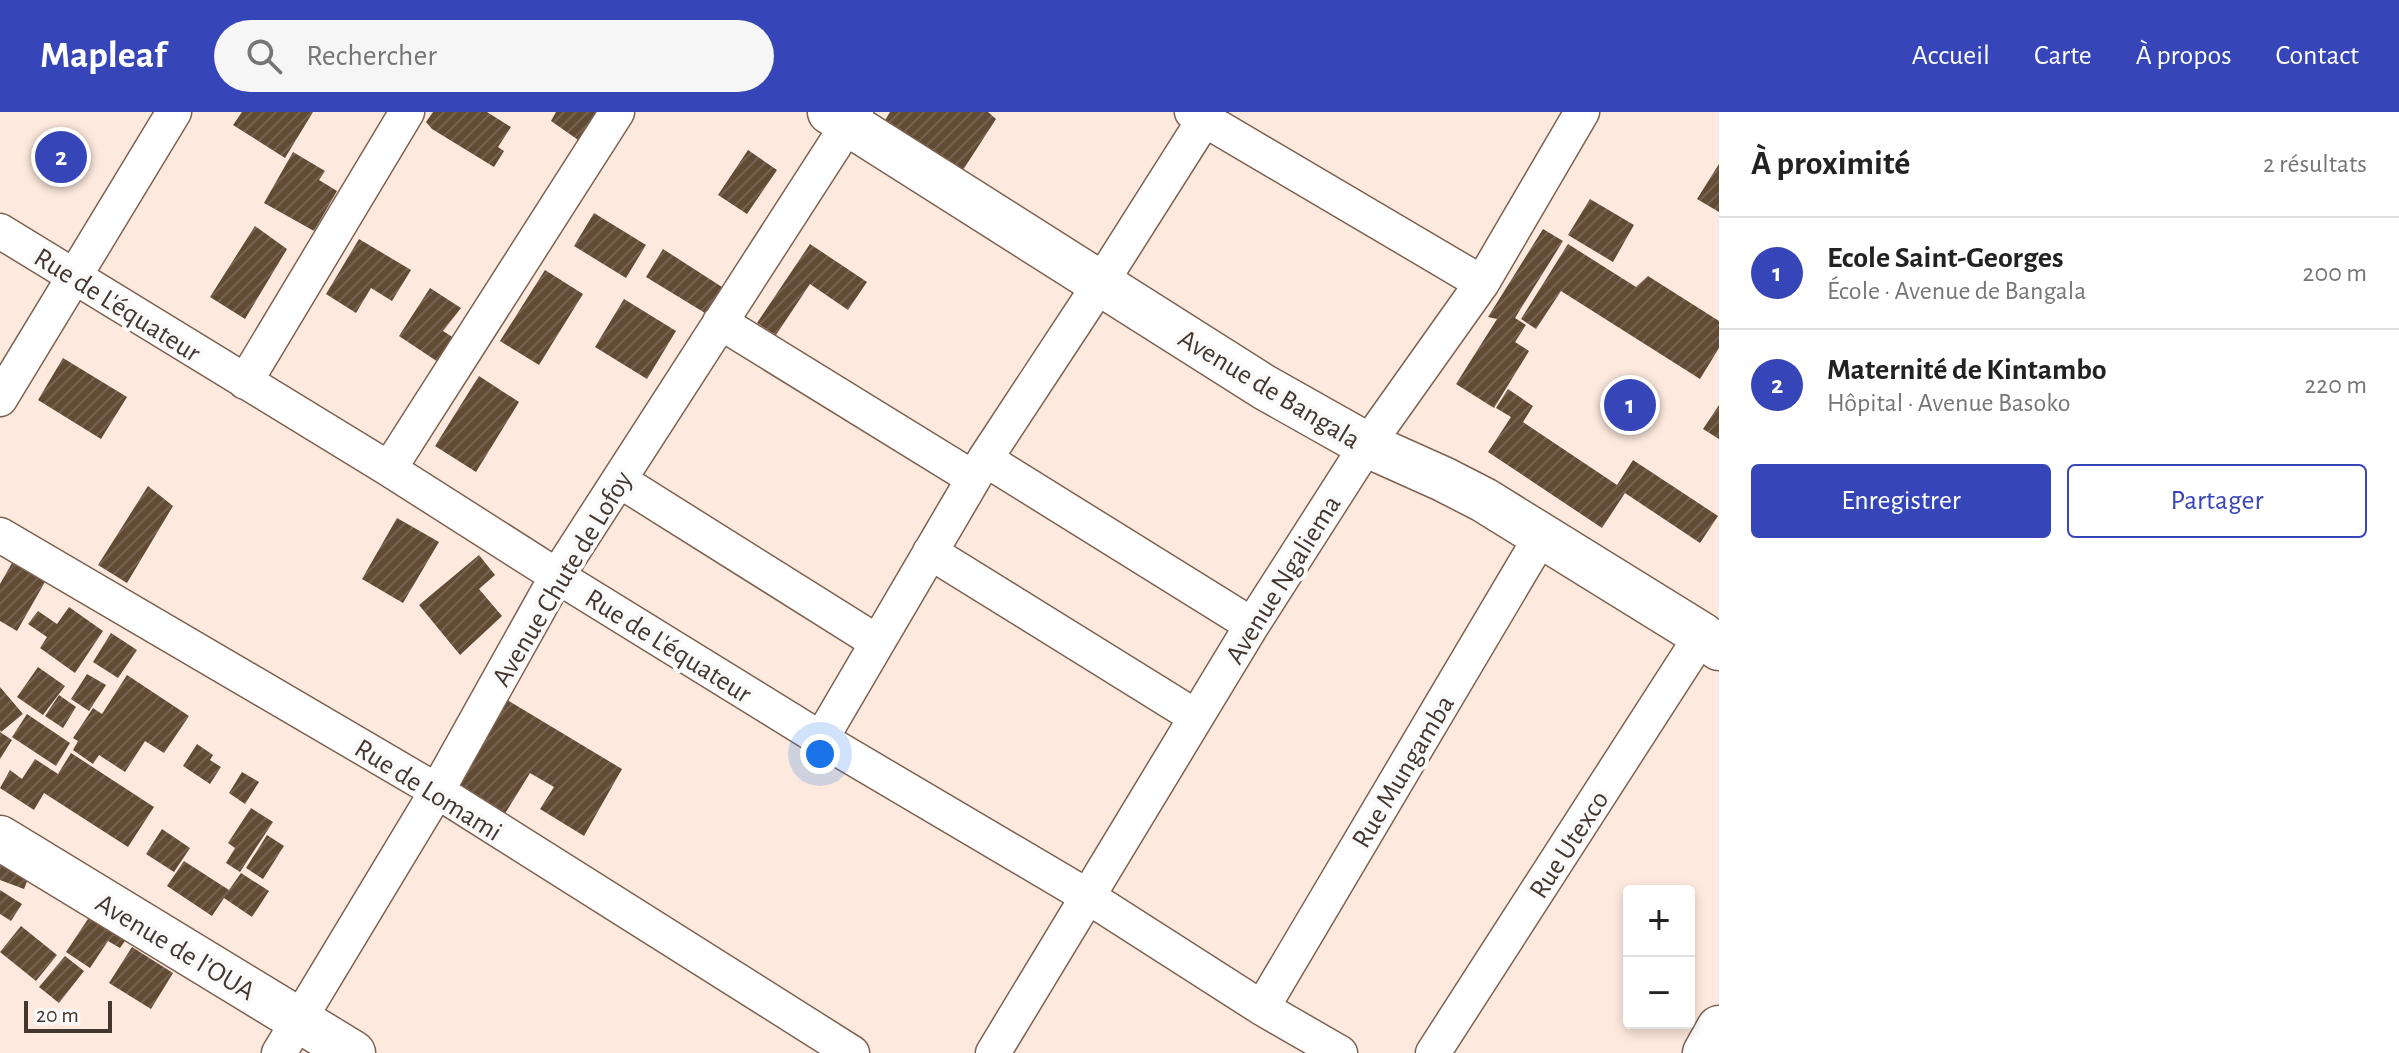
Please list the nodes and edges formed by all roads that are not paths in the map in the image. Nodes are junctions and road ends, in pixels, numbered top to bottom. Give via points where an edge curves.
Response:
1 (174, 112) edge
2 (407, 112) edge
3 (617, 112) edge
4 (1582, 112) edge
5 (1201, 114) edge
6 (845, 116) edge
7 (0, 231) edge
8 (75, 278) junction
9 (1482, 283) junction
10 (1100, 284) junction
11 (720, 322) junction
12 (245, 382) junction
13 (0, 399) edge
14 (1367, 445) junction
15 (979, 468) junction
16 (389, 469) junction
17 (619, 480) junction
18 (0, 535) edge
19 (1542, 535) junction
20 (930, 552) junction
21 (557, 576) junction
22 (1252, 625) junction
23 (877, 642) junction
24 (1711, 642) edge
25 (1196, 717) junction
26 (821, 739) junction
27 (437, 791) junction
28 (0, 838) edge
29 (1087, 896) junction
30 (1262, 1008) junction
31 (1719, 1028) edge
32 (290, 1037) edge
33 (353, 1053) edge
34 (852, 1053) edge
35 (993, 1053) edge
36 (1340, 1053) edge
37 (1433, 1053) edge
38 (1705, 1053) edge

1 - 8 street
2 - 12 street
3 - 16 street
4 - 9 street, Avenue Ngaliema
5 - 9 street
5 - 10 street
6 - 10 main road, Avenue de Bangala
6 - 11 street, Avenue Chute de Lofoy
7 - 8 street, Rue de L'équateur
8 - 12 street, Rue de L'équateur
8 - 13 street
9 - 14 street, Avenue Ngaliema
10 - 14 main road, Avenue de Bangala
10 - 15 street
11 - 15 street
11 - 17 street, Avenue Chute de Lofoy
12 - 16 street, Rue de L'équateur
14 - 19 main road, Avenue de Bangala via 1443,479
14 - 22 street, Avenue Ngaliema
15 - 20 street
15 - 22 street
16 - 21 street, Rue de L'équateur
17 - 21 street, Avenue Chute de Lofoy
17 - 23 street
18 - 27 street, Rue de Lomami
19 - 24 main road, Avenue de Bangala
19 - 30 street, Rue Mungamba
20 - 23 street
20 - 25 street
21 - 26 street, Rue de L'équateur
21 - 27 street, Avenue Chute de Lofoy
22 - 25 street, Avenue Ngaliema
23 - 26 street
24 - 37 street, Rue Utexco
25 - 29 street, Avenue Ngaliema
26 - 29 street, Rue de L'équateur
27 - 32 street, Avenue Chute de Lofoy
27 - 34 street, Rue de Lomami
28 - 32 main road, Avenue de l’OUA
29 - 30 street, Rue de L'équateur
29 - 35 street, Avenue Ngaliema
30 - 36 street, Rue de L'équateur
31 - 38 main road
32 - 33 main road, Avenue de l’OUA

